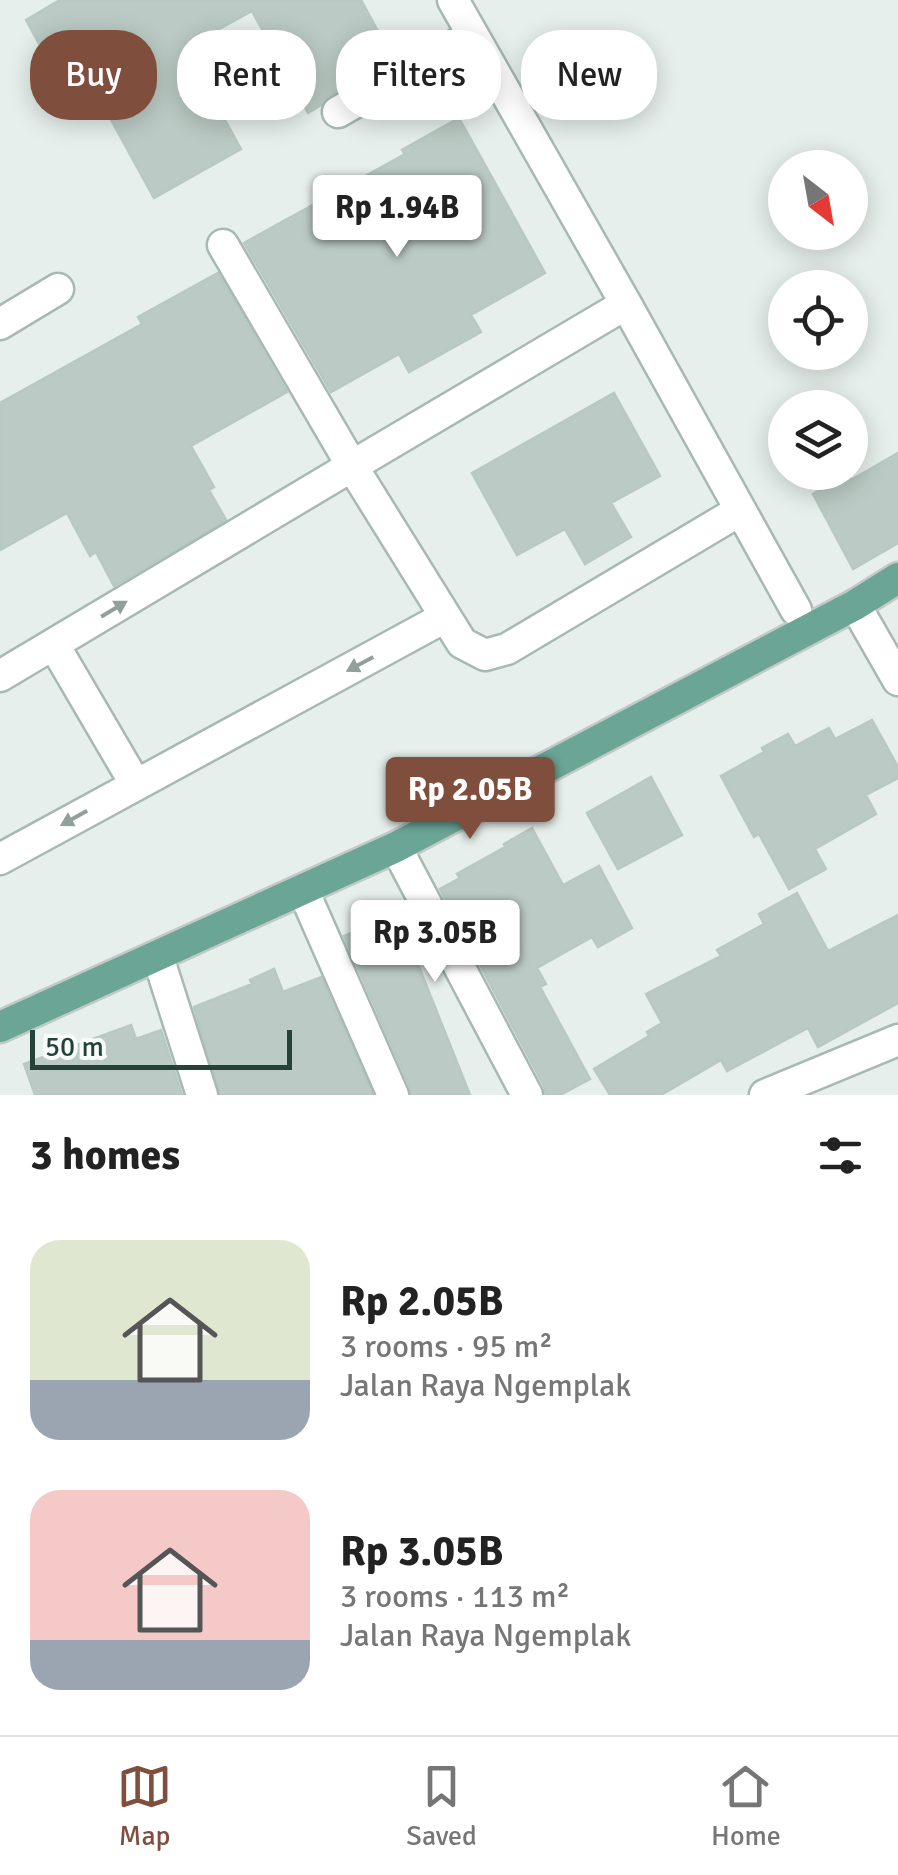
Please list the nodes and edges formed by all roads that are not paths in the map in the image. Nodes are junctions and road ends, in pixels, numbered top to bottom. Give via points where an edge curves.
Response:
1 (453, 0) edge
2 (471, 30) edge
3 (501, 83) edge
4 (223, 245) dead end
5 (58, 290) dead end
6 (626, 304) junction
7 (0, 324) edge
8 (352, 466) junction
9 (739, 512) junction
10 (898, 578) edge
11 (855, 606) junction
12 (796, 610) dead end
13 (445, 617) junction
14 (54, 645) junction
15 (2, 670) edge
16 (898, 680) edge
17 (136, 785) junction
18 (396, 847) junction
19 (0, 859) edge
20 (303, 890) junction
21 (158, 957) junction
22 (2, 1020) edge
23 (898, 1040) edge
24 (202, 1095) edge
25 (393, 1095) edge
26 (527, 1095) edge
27 (765, 1095) edge

1 - 2 street
3 - 6 street
4 - 8 street
5 - 7 street
6 - 8 street
6 - 9 street
8 - 13 street
14 -> 8 street
9 - 12 street
9 - 13 street via 508,649 485,655 462,643
10 - 11 main road
11 - 16 street
11 - 18 main road
13 -> 17 street
14 - 15 street
14 - 17 street
17 -> 19 street
18 - 20 main road
18 - 26 street
20 - 21 main road
20 - 25 street
21 - 22 main road
21 - 24 street
23 - 27 street

